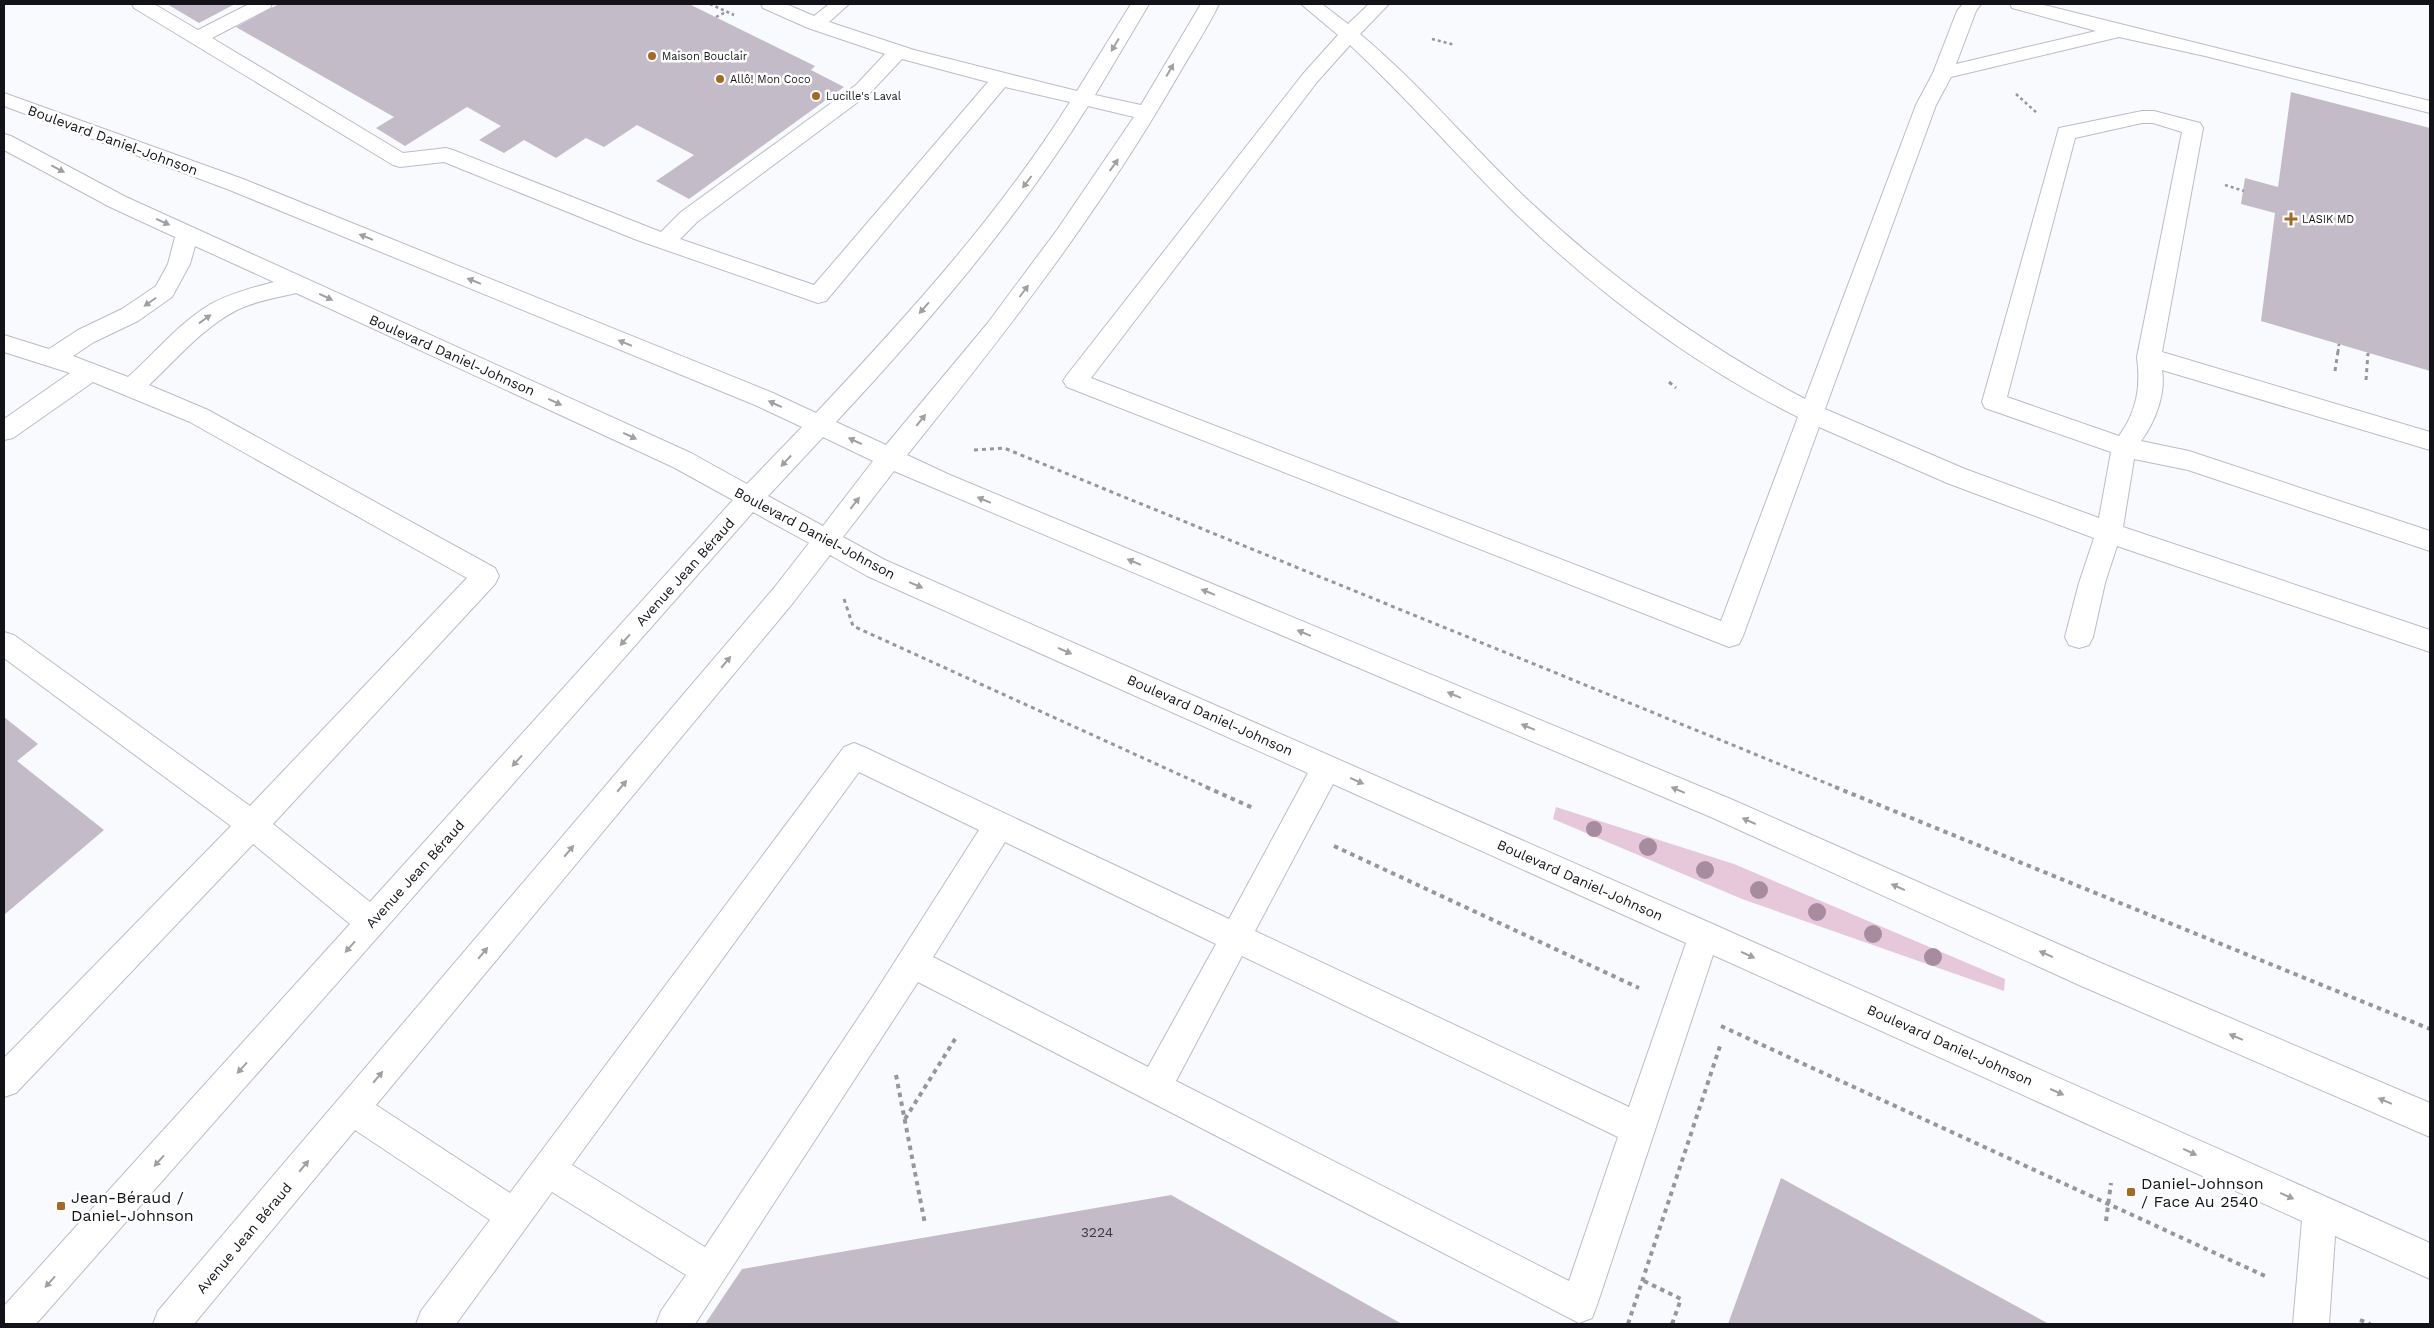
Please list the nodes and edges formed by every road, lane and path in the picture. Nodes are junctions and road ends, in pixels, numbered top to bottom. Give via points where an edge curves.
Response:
1 (141, 4) edge
2 (263, 4) edge
3 (770, 4) edge
4 (840, 4) edge
5 (1140, 4) edge
6 (1210, 4) edge
7 (1310, 4) edge
8 (1380, 4) edge
9 (1972, 4) edge
10 (2019, 4) edge
11 (726, 12) dead end
12 (716, 17) dead end
13 (2121, 23) junction
14 (815, 24) junction
15 (1349, 34) junction
16 (197, 38) junction
17 (1432, 39) dead end
18 (1455, 45) dead end
19 (899, 51) junction
20 (1943, 73) junction
21 (1001, 79) junction
22 (2015, 92) dead end
23 (1083, 98) junction
24 (4, 99) edge
25 (2430, 107) edge
26 (1146, 113) junction
27 (2042, 118) dead end
28 (4, 141) edge
29 (187, 232) junction
30 (664, 242) junction
31 (300, 284) junction
32 (4, 343) edge
33 (2339, 344) dead end
34 (2368, 353) dead end
35 (2149, 357) junction
36 (51, 359) junction
37 (2335, 367) dead end
38 (91, 371) junction
39 (2366, 376) dead end
40 (1669, 382) dead end
41 (132, 388) junction
42 (1676, 388) dead end
43 (1812, 413) junction
44 (819, 425) junction
45 (4, 431) edge
46 (2430, 441) edge
47 (2124, 447) junction
48 (1004, 448) dead end
49 (890, 458) junction
50 (750, 498) junction
51 (2109, 532) junction
52 (825, 541) junction
53 (2430, 541) edge
54 (853, 626) dead end
55 (2079, 637) dead end
56 (2430, 641) edge
57 (4, 643) edge
58 (1327, 768) junction
59 (1256, 810) dead end
60 (1000, 824) junction
61 (252, 825) junction
62 (1332, 845) dead end
63 (372, 923) junction
64 (1704, 935) junction
65 (1236, 937) junction
66 (912, 963) junction
67 (1635, 986) dead end
68 (2430, 1029) edge
69 (1738, 1033) dead end
70 (1720, 1043) dead end
71 (896, 1073) dead end
72 (932, 1075) dead end
73 (4, 1082) edge
74 (1155, 1088) junction
75 (352, 1108) junction
76 (905, 1119) junction
77 (2430, 1120) edge
78 (1638, 1129) junction
79 (548, 1170) junction
80 (2111, 1183) dead end
81 (2108, 1204) junction
82 (2320, 1211) junction
83 (514, 1216) junction
84 (2106, 1222) dead end
85 (925, 1224) dead end
86 (2430, 1261) edge
87 (710, 1270) junction
88 (2262, 1275) dead end
89 (1644, 1281) junction
90 (12, 1324) edge
91 (171, 1324) edge
92 (434, 1324) edge
93 (674, 1324) edge
94 (1628, 1324) edge
95 (1672, 1324) edge
96 (2311, 1324) edge

1 - 16 street
2 - 16 street
3 - 14 street
4 - 14 street
5 -> 23 street, Avenue Jean Béraud
26 -> 6 street, Avenue Jean Béraud
7 - 15 street
8 - 15 street
9 - 20 street
10 - 13 street
11 - 12 path
13 - 20 street
13 - 25 street via 2206,50
14 - 19 street
15 - 43 street via 1546,229 1599,274 1706,354
15 - 43 street via 1304,86 1075,381 1729,636
16 - 30 street via 400,160 446,155
17 - 18 path
19 - 21 street
19 - 30 street via 863,90 689,217
20 - 43 street via 1926,105
21 - 23 street
21 - 30 street via 818,294
22 - 27 path
23 - 26 street
23 -> 44 street, Avenue Jean Béraud via 1028,180 960,267
44 -> 24 street, Boulevard Daniel-Johnson via 764,399 235,184
49 -> 26 street, Avenue Jean Béraud via 1036,275 1131,140
28 -> 29 street, Boulevard Daniel-Johnson via 118,202
29 - 31 street, Boulevard Daniel-Johnson
29 -> 36 street via 179,264 164,291 130,315 86,336
41 -> 31 street via 211,314 244,299
31 -> 50 street, Boulevard Daniel-Johnson via 682,460
32 - 36 street
33 - 37 path
34 - 39 path
35 - 46 street
35 - 47 street via 2152,380 2142,422
35 - 47 street via 2193,128 2154,117 2142,117 2066,133 1994,402
36 - 38 street
38 - 41 street
38 - 45 street
40 - 42 path
41 - 61 street via 199,416 486,576
43 - 51 street via 1963,480
49 -> 44 street, Boulevard Daniel-Johnson
44 -> 50 street, Avenue Jean Béraud
47 - 51 street
47 - 53 street via 2189,462
48 - 68 path
52 -> 49 street, Avenue Jean Béraud
77 -> 49 street, Boulevard Daniel-Johnson via 2090,974 1732,813
50 - 52 street, Boulevard Daniel-Johnson
50 -> 63 street, Avenue Jean Béraud
51 - 55 street
51 - 56 street
52 -> 58 street, Boulevard Daniel-Johnson via 876,568
75 -> 52 street, Avenue Jean Béraud via 783,596
54 - 59 path
57 - 61 street
58 -> 64 street, Boulevard Daniel-Johnson
58 - 65 street
60 - 65 street
60 - 66 street
60 - 79 street via 854,756
61 - 63 street
61 - 73 street
62 - 67 path
63 -> 90 street, Avenue Jean Béraud
64 - 78 street
64 -> 82 street, Boulevard Daniel-Johnson
65 - 74 street
65 - 78 street
66 - 74 street
66 - 87 street
69 - 81 path
70 - 89 path
71 - 76 path
72 - 76 path
74 - 78 street via 1578,1305
75 - 83 street
91 -> 75 street, Avenue Jean Béraud
76 - 85 path
79 - 83 street
79 - 87 street
80 - 81 path
81 - 84 path
81 - 88 path
82 - 86 street, Boulevard Daniel-Johnson
82 - 96 street
83 - 92 street
87 - 93 street
89 - 94 path
89 - 95 path via 1681,1299

